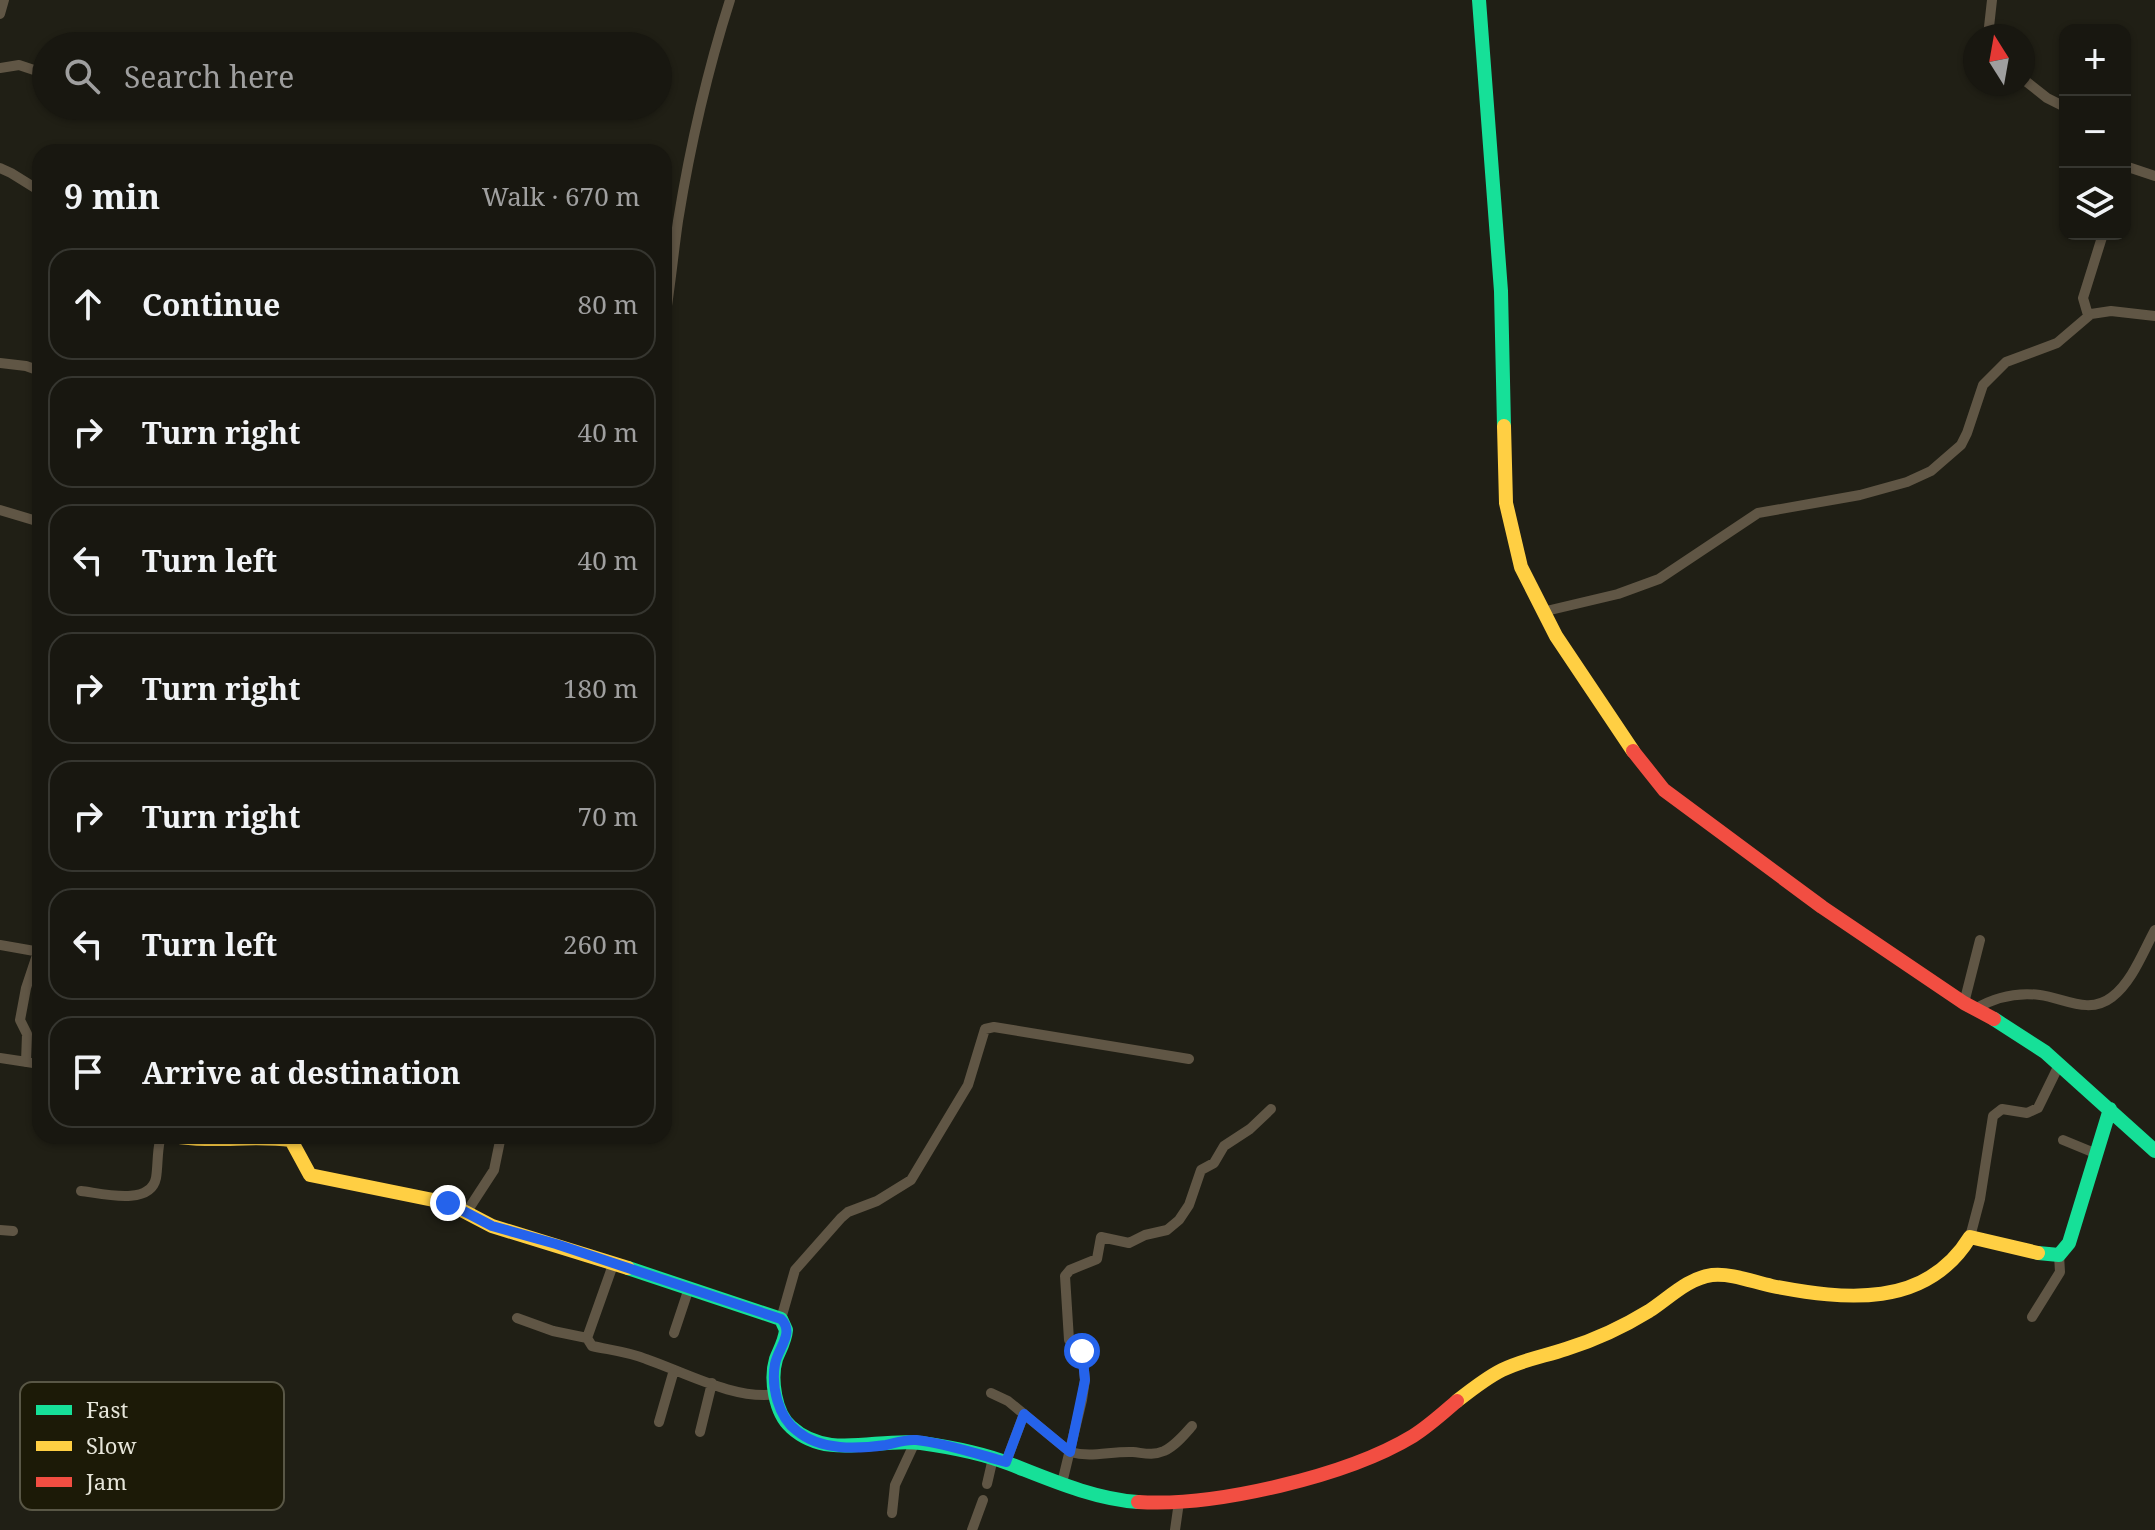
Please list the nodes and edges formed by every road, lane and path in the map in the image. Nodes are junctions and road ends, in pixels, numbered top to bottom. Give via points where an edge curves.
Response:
1 (4, 0) edge
2 (730, 0) edge
3 (1479, 0) edge
4 (1992, 0) edge
5 (0, 14) edge
6 (1989, 24) edge
7 (0, 68) edge
8 (32, 69) edge
9 (2035, 88) edge
10 (2059, 104) edge
11 (0, 168) edge
12 (2131, 171) edge
13 (2155, 176) edge
14 (32, 186) edge
15 (2101, 240) edge
16 (672, 269) edge
17 (2088, 315) junction
18 (2155, 316) edge
19 (0, 363) edge
20 (32, 367) edge
21 (0, 510) edge
22 (32, 520) edge
23 (1542, 612) junction
24 (2155, 930) edge
25 (1980, 940) dead end
26 (0, 945) edge
27 (32, 949) edge
28 (32, 970) edge
29 (1969, 1006) junction
30 (0, 1058) edge
31 (1189, 1059) dead end
32 (26, 1062) junction
33 (32, 1063) edge
34 (2059, 1065) junction
35 (1271, 1109) dead end
36 (2110, 1109) junction
37 (2063, 1140) dead end
38 (160, 1144) edge
39 (296, 1144) edge
40 (499, 1144) edge
41 (2155, 1151) edge
42 (2097, 1154) junction
43 (81, 1191) dead end
44 (466, 1213) junction
45 (0, 1230) edge
46 (13, 1231) dead end
47 (1970, 1237) junction
48 (2059, 1255) junction
49 (614, 1262) junction
50 (689, 1288) junction
51 (2032, 1317) dead end
52 (517, 1318) dead end
53 (781, 1319) junction
54 (674, 1333) dead end
55 (587, 1338) junction
56 (674, 1370) junction
57 (712, 1383) junction
58 (991, 1393) dead end
59 (777, 1394) junction
60 (1024, 1414) junction
61 (659, 1422) dead end
62 (1192, 1426) dead end
63 (700, 1432) dead end
64 (916, 1440) junction
65 (1070, 1452) junction
66 (1000, 1460) junction
67 (1062, 1483) junction
68 (987, 1484) dead end
69 (983, 1500) dead end
70 (1179, 1502) junction
71 (892, 1513) dead end
72 (972, 1530) edge
73 (1175, 1530) edge

1 - 5 street
2 - 16 street via 711,62
3 - 23 street via 1501,291 1506,503 1517,556
4 - 6 street
7 - 8 street
9 - 10 street
11 - 14 street
12 - 13 street
15 - 17 street via 2083,298
17 - 18 street via 2111,311
17 - 23 street via 2057,343 2019,356 1996,371 1983,385 1961,445 1931,471 1860,495 1758,513 1659,579
19 - 20 street
21 - 22 street
23 - 29 street via 1629,747 1664,790 1822,907
24 - 29 street via 2122,987 2102,1003 2081,1006 2022,994
25 - 29 street
26 - 27 street
28 - 32 street via 20,1020 27,1034
29 - 34 street
30 - 32 street
31 - 53 street via 985,1029 968,1085 911,1180 841,1218 795,1270
32 - 33 street
34 - 36 street
34 - 47 street via 2038,1108 2027,1113 2002,1109 1993,1116
35 - 65 street via 1201,1170 1189,1205 1173,1226 1129,1243 1101,1237 1097,1259 1065,1276 1069,1340 1082,1351 1085,1380
36 - 41 street
36 - 42 street
37 - 42 street
38 - 43 street via 151,1188 131,1196
39 - 44 street via 310,1175 436,1200
40 - 44 street via 494,1170
42 - 48 street via 2069,1243
44 - 49 street via 492,1226
45 - 46 street
47 - 48 street
47 - 70 street via 1949,1266 1934,1276 1876,1295 1819,1294 1710,1275 1597,1337 1500,1371 1411,1437 1379,1454 1263,1487
48 - 51 street via 2060,1272
49 - 50 street
49 - 55 street
50 - 53 street
50 - 54 street
52 - 55 street
53 - 59 street via 787,1329 775,1362
55 - 56 street via 592,1346
56 - 57 street
56 - 61 street
57 - 59 street via 743,1393
57 - 63 street
58 - 60 street
59 - 64 street via 787,1422 801,1435 830,1446 864,1448
60 - 65 street
60 - 66 street
62 - 65 street via 1177,1443 1149,1455
64 - 66 street
64 - 71 street via 895,1485
65 - 67 street
66 - 67 street
66 - 68 street
67 - 70 street via 1128,1501
69 - 72 street
70 - 73 street

